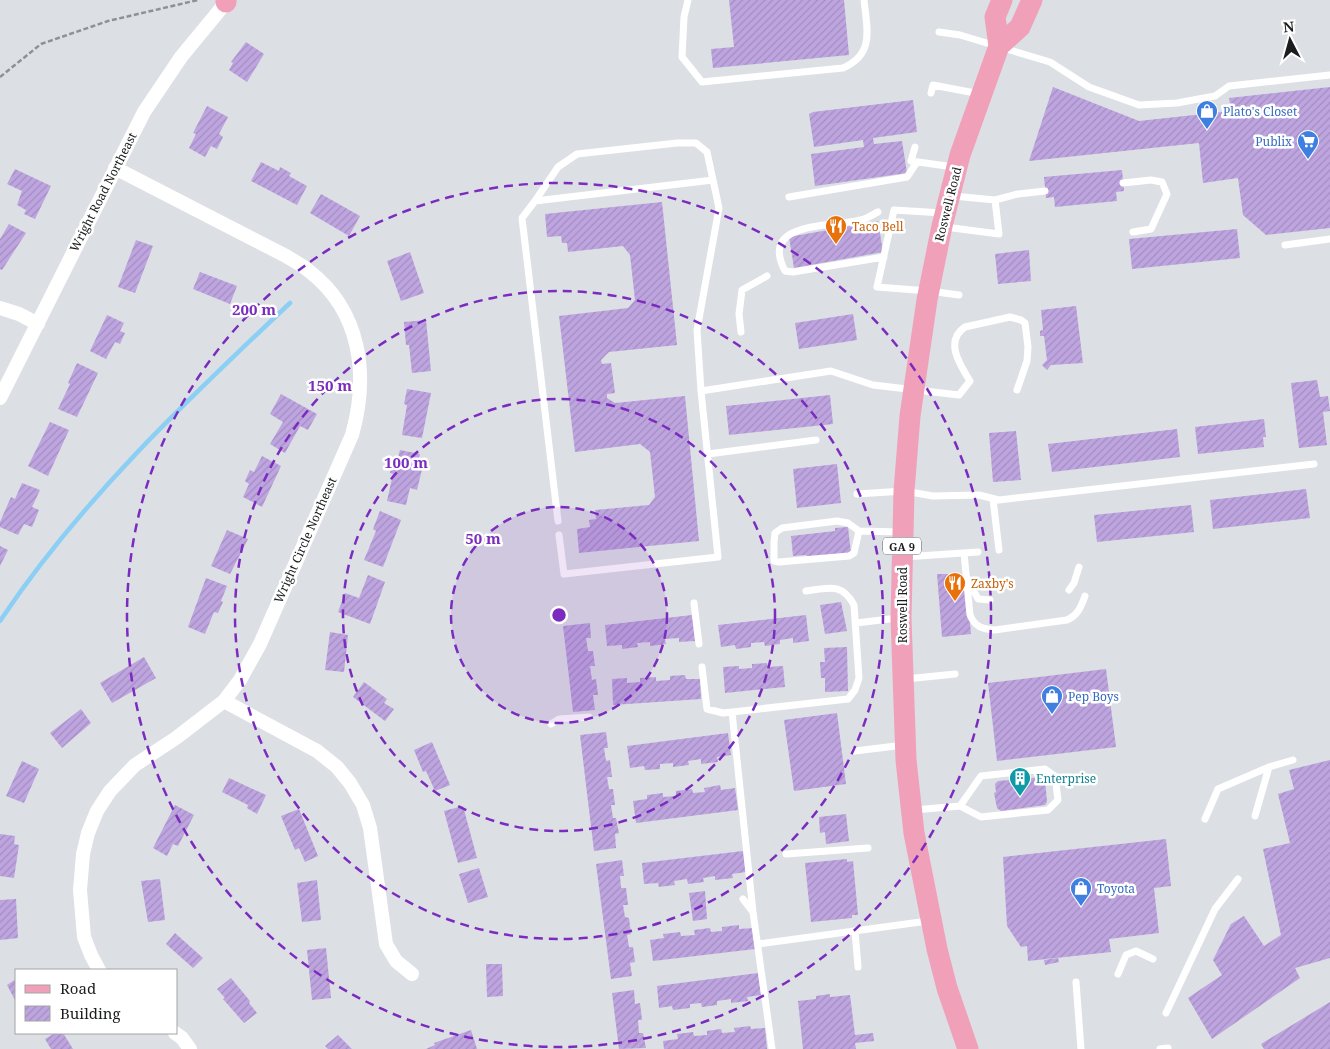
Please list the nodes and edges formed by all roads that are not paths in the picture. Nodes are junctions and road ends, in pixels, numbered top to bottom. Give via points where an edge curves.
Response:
1 (688, 0) edge
2 (864, 0) edge
3 (1002, 0) edge
4 (1032, 0) edge
5 (227, 1) edge
6 (939, 32) dead end
7 (999, 46) junction
8 (1330, 75) edge
9 (931, 93) dead end
10 (981, 94) junction
11 (915, 147) dead end
12 (917, 162) junction
13 (115, 168) junction
14 (957, 168) junction
15 (713, 180) junction
16 (1123, 183) dead end
17 (1045, 191) dead end
18 (789, 197) dead end
19 (995, 200) junction
20 (535, 202) junction
21 (878, 212) dead end
22 (946, 212) junction
23 (1133, 232) dead end
24 (1330, 239) edge
25 (1285, 245) dead end
26 (884, 257) junction
27 (768, 276) dead end
28 (929, 291) junction
29 (959, 295) dead end
30 (0, 308) edge
31 (38, 324) junction
32 (742, 332) dead end
33 (1017, 390) dead end
34 (701, 391) junction
35 (914, 391) junction
36 (0, 398) edge
37 (816, 440) dead end
38 (708, 454) junction
39 (1314, 464) dead end
40 (904, 491) junction
41 (857, 494) dead end
42 (993, 499) junction
43 (558, 520) dead end
44 (859, 531) junction
45 (902, 532) junction
46 (559, 535) dead end
47 (999, 550) dead end
48 (978, 552) dead end
49 (964, 553) junction
50 (902, 557) junction
51 (1078, 567) dead end
52 (966, 575) junction
53 (1069, 590) dead end
54 (806, 591) dead end
55 (1084, 596) dead end
56 (990, 600) dead end
57 (694, 603) dead end
58 (901, 618) junction
59 (856, 623) junction
60 (699, 644) dead end
61 (702, 667) dead end
62 (955, 674) dead end
63 (903, 680) junction
64 (224, 701) junction
65 (732, 712) junction
66 (589, 717) dead end
67 (551, 724) dead end
68 (906, 744) junction
69 (855, 750) dead end
70 (1293, 760) dead end
71 (1269, 766) junction
72 (960, 806) junction
73 (912, 810) junction
74 (1255, 816) dead end
75 (1205, 819) dead end
76 (868, 848) dead end
77 (786, 854) dead end
78 (1238, 879) dead end
79 (743, 899) dead end
80 (753, 912) junction
81 (931, 920) junction
82 (855, 930) junction
83 (758, 944) junction
84 (1153, 959) dead end
85 (858, 967) dead end
86 (98, 969) edge
87 (412, 974) dead end
88 (1118, 974) dead end
89 (1076, 982) dead end
90 (1166, 1013) dead end
91 (176, 1034) edge
92 (1168, 1048) edge
93 (190, 1049) edge
94 (772, 1049) edge
95 (968, 1049) edge
96 (1082, 1049) edge
97 (1160, 1049) edge

1 - 2 lane via 682,57 702,82 843,68 855,62 868,41
3 - 7 main road, Roswell Road / GA 9 via 995,17
4 - 7 main road, Roswell Road / GA 9 via 1020,27
5 - 13 street, Wright Road Northeast via 162,85
6 - 7 lane
7 - 8 lane via 1050,62 1089,87 1139,105 1177,103 1214,96 1229,86
7 - 10 main road, Roswell Road / GA 9
9 - 10 lane via 933,85
10 - 14 main road, Roswell Road / GA 9
11 - 12 lane via 911,161
12 - 14 lane
12 - 18 lane via 907,177
13 - 31 street, Wright Road Northeast
13 - 64 street, Wright Circle Northeast via 309,270 340,307 352,330 359,354 361,395 352,435 260,644
14 - 22 main road, Roswell Road / GA 9
15 - 20 lane
15 - 20 lane via 707,152 696,143 586,153 578,154 558,167
15 - 34 lane via 718,208 697,330
16 - 23 lane via 1162,182 1168,194 1151,229
17 - 19 lane
19 - 22 lane
19 - 22 lane via 999,234
20 - 43 lane via 522,218
21 - 26 lane via 864,219 791,232 782,241 780,263 785,271 793,272
22 - 26 lane via 894,210
22 - 28 main road, Roswell Road / GA 9
24 - 25 lane
26 - 28 lane via 877,287
27 - 32 lane via 742,290 739,314
28 - 29 lane
28 - 35 main road, Roswell Road / GA 9
30 - 31 street
31 - 36 street, Wright Road Northeast
33 - 35 lane via 1027,361 1028,346 1025,324 1010,317 965,327 955,337 955,352 970,381 959,395
34 - 35 lane via 831,371 873,385
34 - 38 lane
35 - 40 main road, Roswell Road / GA 9
37 - 38 lane
38 - 46 lane via 718,557 564,574
39 - 42 lane
40 - 41 lane
40 - 42 lane via 933,496 979,495
40 - 45 main road, Roswell Road / GA 9
42 - 47 lane
44 - 44 lane via 848,523 837,521 782,528 775,533 774,561 849,556 854,553
44 - 45 lane
45 - 50 main road, Roswell Road / GA 9
48 - 49 lane
49 - 50 lane
49 - 52 lane
50 - 58 main road, Roswell Road / GA 9
51 - 53 lane
52 - 55 lane via 970,615 973,623 984,630 1067,620 1081,608
52 - 56 lane via 978,598
54 - 59 lane via 837,588 849,596 854,605
57 - 60 lane
58 - 59 lane
58 - 63 main road, Roswell Road / GA 9
59 - 65 lane via 859,678 848,699
61 - 65 lane via 707,709
62 - 63 lane
63 - 68 main road, Roswell Road / GA 9
64 - 86 street, Wright Circle Northeast via 135,765 110,790 97,811 84,847 80,890 84,937
64 - 87 street via 317,751 350,783 363,805 370,828 386,944 396,962
65 - 80 lane
66 - 67 lane via 559,719
68 - 69 lane
68 - 73 main road, Roswell Road / GA 9
70 - 71 lane
71 - 74 lane
71 - 75 lane via 1218,789
72 - 72 lane via 981,816 1048,810 1058,800 1055,776 1045,769 981,776
72 - 73 lane
73 - 81 main road, Roswell Road / GA 9
76 - 77 lane
78 - 90 lane via 1215,909
79 - 80 lane
80 - 83 lane
81 - 82 lane
81 - 95 main road, Roswell Road / GA 9 via 947,988
82 - 83 lane
82 - 85 lane
83 - 94 lane
84 - 88 lane via 1136,951 1126,955
89 - 96 lane
91 - 93 street
92 - 97 lane

